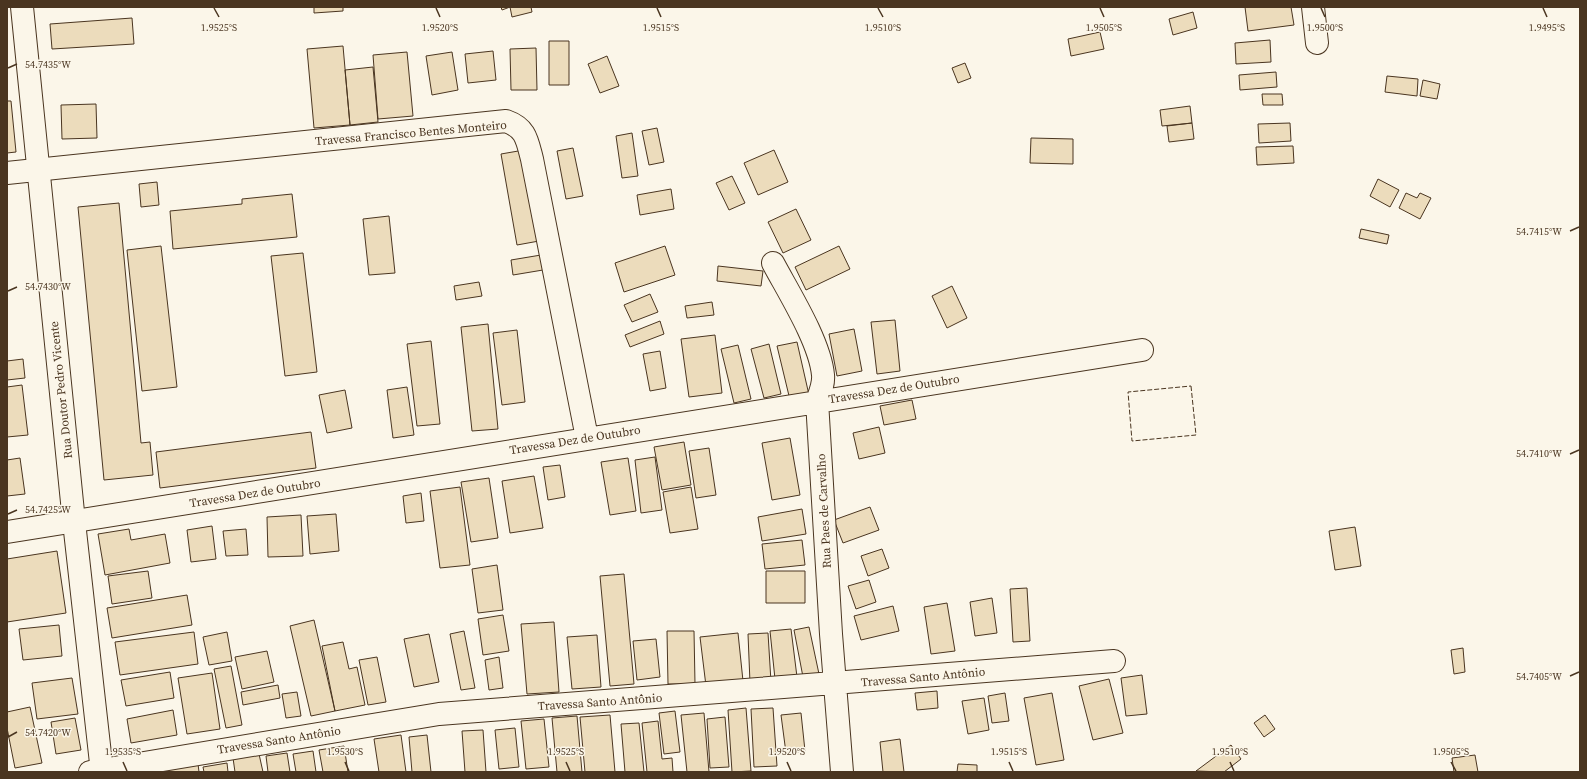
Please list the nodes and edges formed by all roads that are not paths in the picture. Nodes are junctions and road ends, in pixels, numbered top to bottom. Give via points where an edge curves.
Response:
1 (22, 7) edge
2 (1313, 7) edge
3 (1317, 43) dead end
4 (39, 170) junction
5 (7, 173) edge
6 (773, 263) dead end
7 (1142, 350) dead end
8 (817, 401) junction
9 (587, 438) junction
10 (74, 522) junction
11 (7, 532) edge
12 (1114, 661) dead end
13 (836, 684) junction
14 (98, 771) edge
15 (842, 772) edge

1 - 4 street, Rua Doutor Pedro Vicente
2 - 3 street
4 - 5 street, Travessa Francisco Bentes Monteiro
4 - 9 street, Travessa Francisco Bentes Monteiro via 506,121 516,124 526,135 532,159
4 - 10 street, Rua Doutor Pedro Vicente
6 - 8 street, Rua Paes de Carvalho via 819,353 823,376
7 - 8 street, Travessa Dez de Outubro
8 - 9 street, Travessa Dez de Outubro
8 - 13 street, Rua Paes de Carvalho
9 - 10 street, Travessa Dez de Outubro
10 - 11 street, Travessa Dez de Outubro
10 - 14 street, Rua Doutor Pedro Vicente
12 - 13 street, Travessa Santo Antônio
13 - 14 street, Travessa Santo Antônio via 439,714
13 - 15 street, Rua Paes de Carvalho

